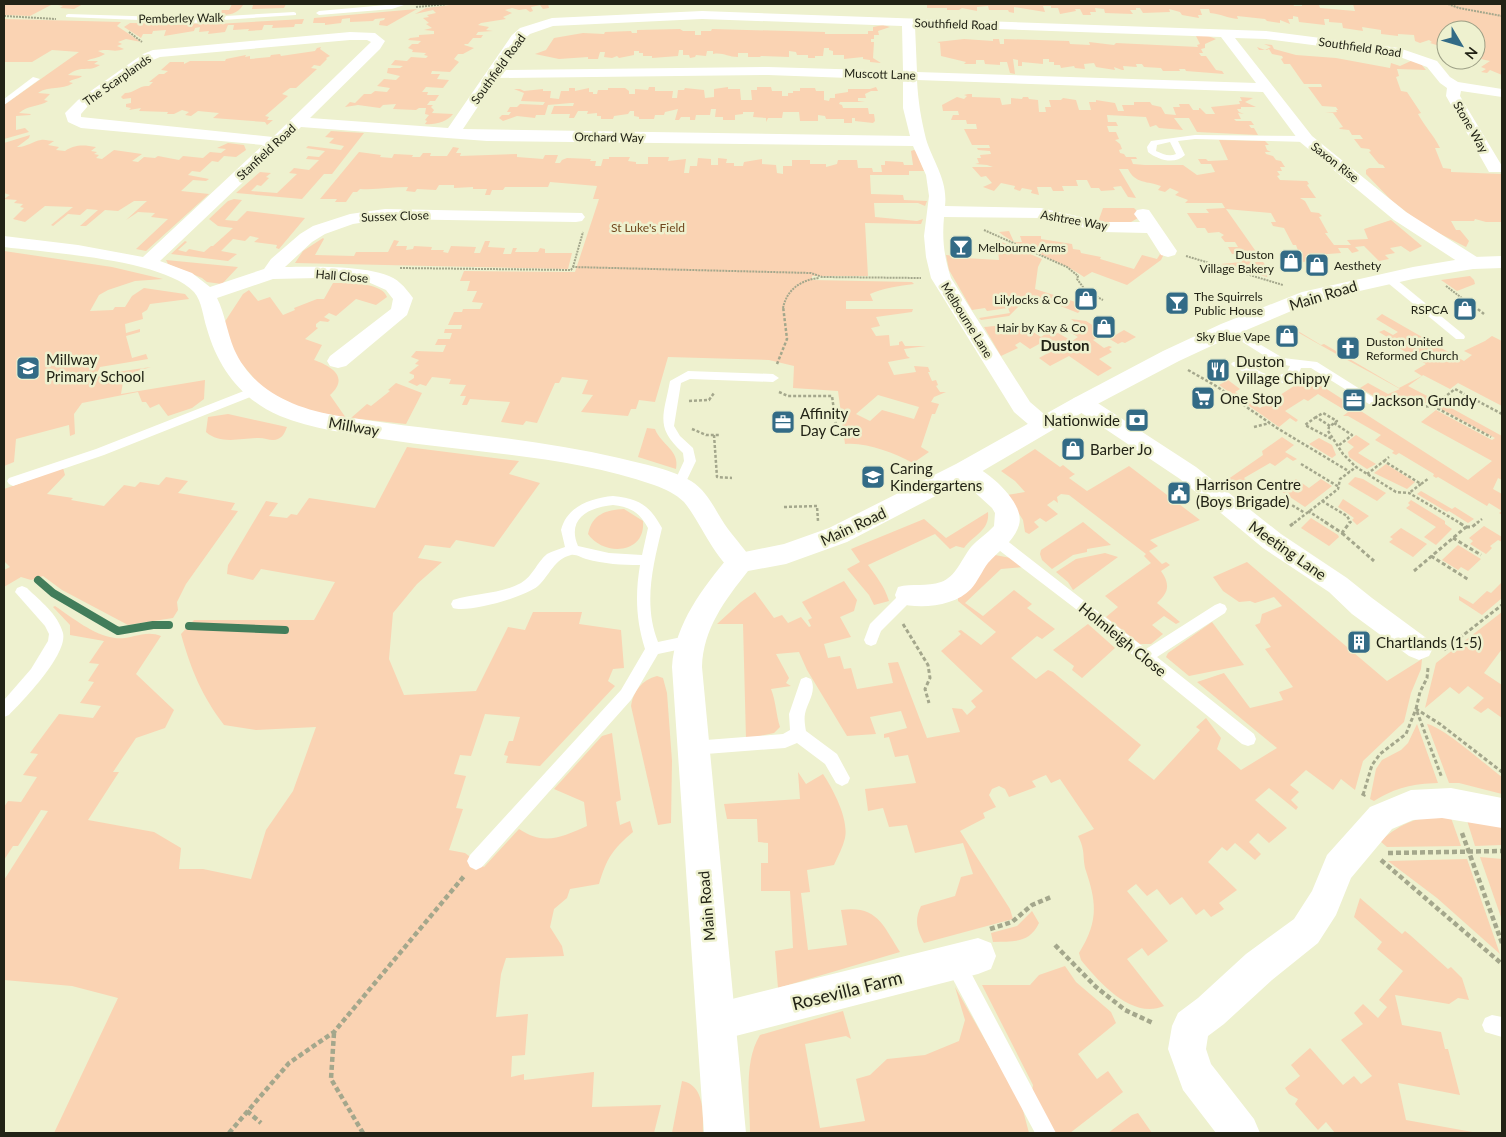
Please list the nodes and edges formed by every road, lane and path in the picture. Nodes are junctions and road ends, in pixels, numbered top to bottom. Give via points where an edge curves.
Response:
1 (199, 4) edge
2 (404, 4) edge
3 (432, 4) edge
4 (447, 4) edge
5 (1448, 4) edge
6 (319, 13) dead end
7 (294, 14) dead end
8 (68, 16) dead end
9 (1502, 16) edge
10 (164, 19) joint
11 (187, 19) junction
12 (208, 19) joint
13 (908, 22) junction
14 (128, 31) dead end
15 (1225, 33) junction
16 (374, 38) joint
17 (148, 46) dead end
18 (494, 74) junction
19 (909, 75) junction
20 (36, 79) dead end
21 (1454, 86) junction
22 (1267, 88) junction
23 (1502, 93) edge
24 (4, 103) edge
25 (300, 122) junction
26 (452, 134) junction
27 (1173, 139) dead end
28 (1306, 139) junction
29 (278, 142) junction
30 (919, 142) junction
31 (1495, 168) dead end
32 (937, 211) junction
33 (580, 221) joint
34 (983, 229) dead end
35 (4, 242) edge
36 (1168, 251) joint
37 (1502, 262) edge
38 (147, 263) junction
39 (1472, 263) junction
40 (573, 267) junction
41 (395, 268) dead end
42 (272, 273) junction
43 (822, 277) junction
44 (1387, 277) junction
45 (941, 278) junction
46 (1439, 282) dead end
47 (207, 295) junction
48 (1103, 300) dead end
49 (1291, 304) junction
50 (1484, 314) dead end
51 (1228, 329) junction
52 (1460, 337) dead end
53 (338, 361) dead end
54 (1296, 363) junction
55 (1237, 364) dead end
56 (1185, 368) dead end
57 (770, 382) junction
58 (254, 391) junction
59 (719, 391) dead end
60 (1373, 401) dead end
61 (1082, 403) junction
62 (1433, 406) junction
63 (1416, 407) dead end
64 (1502, 414) edge
65 (1316, 417) junction
66 (674, 420) junction
67 (1270, 423) junction
68 (1334, 423) junction
69 (833, 425) dead end
70 (1043, 425) junction
71 (1330, 426) junction
72 (1254, 427) dead end
73 (714, 435) junction
74 (720, 435) dead end
75 (1490, 437) dead end
76 (1332, 439) junction
77 (1338, 446) junction
78 (1389, 457) dead end
79 (1384, 461) junction
80 (1301, 464) dead end
81 (1356, 467) junction
82 (965, 470) junction
83 (1350, 472) junction
84 (1367, 474) junction
85 (732, 478) dead end
86 (1428, 479) dead end
87 (13, 481) dead end
88 (1421, 484) junction
89 (679, 486) junction
90 (1339, 487) junction
91 (1409, 493) junction
92 (1275, 494) dead end
93 (1322, 501) junction
94 (784, 507) dead end
95 (1307, 512) junction
96 (1482, 520) dead end
97 (818, 525) dead end
98 (1290, 526) dead end
99 (1466, 527) junction
100 (1342, 533) junction
101 (1453, 538) junction
102 (996, 540) junction
103 (573, 549) junction
104 (1481, 555) dead end
105 (1431, 556) junction
106 (647, 560) junction
107 (1374, 561) dead end
108 (740, 562) junction
109 (1414, 571) dead end
110 (1469, 580) dead end
111 (22, 592) dead end
112 (901, 603) junction
113 (458, 604) dead end
114 (1502, 605) edge
115 (1220, 608) dead end
116 (872, 640) dead end
117 (691, 641) junction
118 (1419, 648) joint
119 (653, 649) junction
120 (1146, 657) junction
121 (806, 684) dead end
122 (930, 704) dead end
123 (4, 710) edge
124 (798, 734) junction
125 (1248, 739) dead end
126 (692, 748) junction
127 (1502, 772) edge
128 (842, 778) dead end
129 (1361, 804) dead end
130 (1502, 813) edge
131 (1502, 851) edge
132 (1382, 853) dead end
133 (1380, 859) dead end
134 (476, 861) joint
135 (1051, 898) dead end
136 (1055, 945) dead end
137 (967, 959) junction
138 (1502, 964) edge
139 (716, 1022) junction
140 (1153, 1023) dead end
141 (334, 1032) junction
142 (247, 1112) junction
143 (262, 1123) dead end
144 (229, 1133) edge
145 (363, 1133) edge
146 (724, 1133) edge
147 (1046, 1133) edge
148 (1240, 1133) edge

1 - 11 street
2 - 6 lane
3 - 4 path
5 - 9 path
7 - 12 lane, Pemberley Walk
8 - 10 lane, Pemberley Walk
10 - 11 street, Pemberley Walk
11 - 12 street, Pemberley Walk
13 - 15 street, Southfield Road
13 - 18 street, Southfield Road via 702,16 552,22 525,31
13 - 19 street, Melbourne Lane
14 - 17 path
15 - 21 street, Southfield Road via 1399,52 1432,64
15 - 22 street, Saxon Rise
16 - 25 street, Stanfield Road via 378,41 375,46
16 - 29 street, The Scarplands via 363,35 158,53 148,56 116,78 73,113 73,119 81,123
18 - 19 street, Muscott Lane via 768,71
18 - 26 street, Southfield Road
19 - 22 street, Muscott Lane
19 - 30 street, Melbourne Lane via 911,108
20 - 24 lane
21 - 23 street
21 - 31 street, Stone Way via 1453,96
22 - 28 street, Saxon Rise
25 - 26 street, Orchard Way
25 - 29 street, Stanfield Road
26 - 30 street, Orchard Way
27 - 28 lane
28 - 39 street, Saxon Rise via 1400,216
29 - 38 street, Stanfield Road
30 - 32 street, Melbourne Lane via 934,174
32 - 36 street, Ashtree Way via 1041,213 1102,227 1147,220
32 - 45 street, Melbourne Lane via 933,236
33 - 40 path
33 - 42 street, Sussex Close via 385,214 350,219 306,238 278,263
34 - 48 path via 1067,267 1078,276 1086,291
35 - 38 street
36 - 49 path via 1294,289 1278,296
37 - 39 street, Main Road
38 - 47 street via 191,279
39 - 44 street, Main Road
40 - 41 path via 572,270
40 - 43 path via 811,273
42 - 47 street
42 - 53 street, Hall Close via 367,277 392,286 403,298 400,311
43 - 45 path
43 - 57 path via 798,283 787,296 783,308 787,334 783,354
44 - 49 street, Main Road via 1309,296
44 - 52 lane
45 - 70 street, Melbourne Lane via 1022,407
46 - 50 path
47 - 58 street, Millway via 223,352
49 - 51 street, Main Road
51 - 54 lane via 1280,361
51 - 61 street, Main Road
54 - 55 lane via 1293,374 1273,380
54 - 60 lane via 1312,364
56 - 67 path
57 - 66 lane via 688,375 676,381
57 - 69 path via 788,396 832,396 836,424
58 - 87 lane via 110,448
58 - 89 street, Millway via 286,410 323,421 577,458 644,473
59 - 66 path via 713,393 710,400 681,401
61 - 70 street, Main Road
61 - 118 street, Meeting Lane via 1188,473 1272,541 1371,604
62 - 63 path
62 - 64 path via 1455,389
62 - 75 path
65 - 68 path via 1323,412 1337,421
65 - 71 path
65 - 76 path via 1305,425
66 - 73 path via 706,435
66 - 89 lane via 668,426 675,439 689,451 688,467
67 - 72 path
67 - 83 path
68 - 71 path
68 - 77 path via 1352,435
70 - 82 street, Main Road
71 - 76 path via 1328,431
73 - 74 path
73 - 85 path via 717,477
76 - 77 path
77 - 81 path
78 - 79 path
79 - 84 path
79 - 88 path
80 - 90 path
81 - 83 path
81 - 84 path
82 - 102 street via 992,493 1008,514 1007,525
82 - 108 street, Main Road via 838,535 786,554
83 - 90 path via 1340,479
84 - 91 path via 1396,492
86 - 88 path
88 - 91 path
89 - 108 street, Millway via 703,507 714,528
90 - 93 path
91 - 99 path
92 - 95 path
93 - 95 path
93 - 100 path via 1347,516 1351,523
94 - 97 path via 817,506
95 - 98 path
95 - 100 path
96 - 99 path
99 - 101 path
100 - 107 path
101 - 104 path
101 - 105 path
102 - 112 street via 978,557 962,582 948,591
102 - 120 lane, Holmleigh Close
103 - 106 lane via 587,555
103 - 106 lane via 568,527 577,515 595,503 617,500 645,512 654,528
103 - 113 lane via 552,558 534,581 524,588
105 - 109 path
105 - 110 path
106 - 119 lane via 644,624
108 - 117 street, Main Road via 701,614
111 - 123 lane via 50,621 57,639 42,665
112 - 116 lane via 876,628
112 - 122 path via 930,674 925,689
114 - 118 path via 1440,652
115 - 120 lane
117 - 119 lane
117 - 126 street, Main Road via 687,663
119 - 134 lane via 626,695
120 - 125 lane, Holmleigh Close
121 - 124 lane via 797,714
124 - 126 lane via 785,741
124 - 128 lane via 831,759
126 - 139 street, Main Road
127 - 129 path via 1440,724 1416,710 1406,734 1380,754 1372,765
130 - 148 street via 1451,803 1411,804 1381,818 1339,867 1324,903 1306,931 1190,1026 1187,1049 1197,1076
131 - 132 path
133 - 138 path
134 - 141 path
135 - 137 path via 1032,905 1012,922 987,930
136 - 140 path via 1096,987 1125,1010
137 - 139 street, Rosevilla Farm
137 - 147 lane
139 - 146 street, Main Road
141 - 142 path via 289,1063
141 - 145 path via 331,1080
142 - 143 path
142 - 144 path

